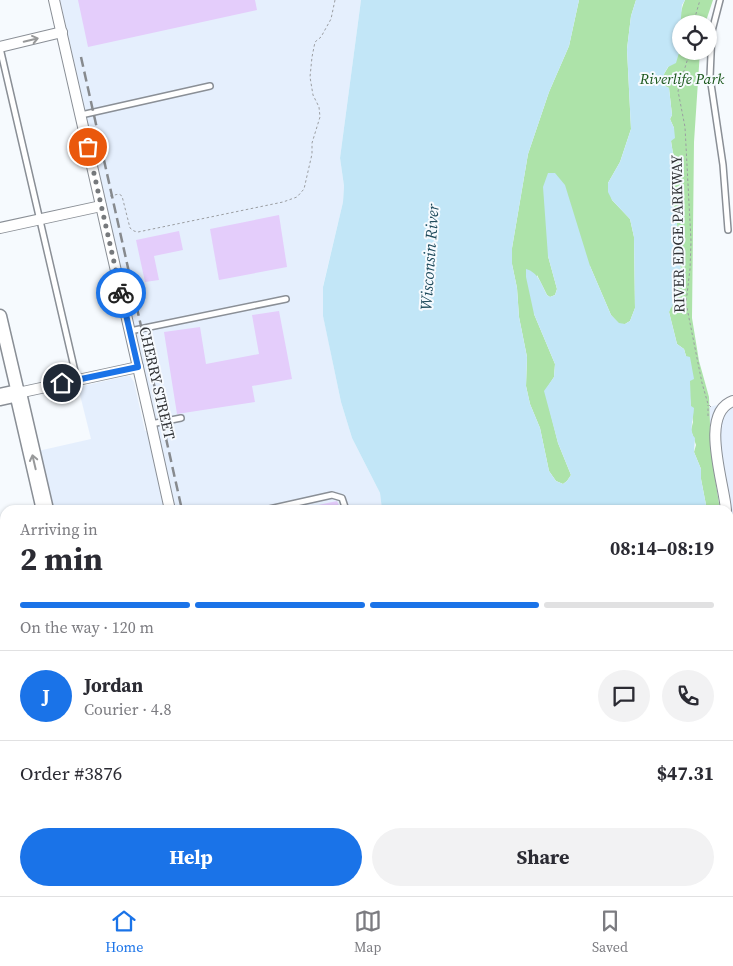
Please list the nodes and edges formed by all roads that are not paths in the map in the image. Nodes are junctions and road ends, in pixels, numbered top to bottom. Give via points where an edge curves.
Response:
1 (54, 0) edge
2 (720, 0) edge
3 (62, 32) junction
4 (0, 47) edge
5 (210, 86) dead end
6 (80, 115) junction
7 (100, 202) junction
8 (39, 220) junction
9 (0, 228) edge
10 (728, 230) dead end
11 (286, 300) dead end
12 (0, 316) edge
13 (130, 331) junction
14 (138, 367) junction
15 (77, 380) junction
16 (18, 393) junction
17 (0, 397) edge
18 (733, 401) edge
19 (181, 418) dead end
20 (152, 424) junction
21 (43, 505) edge
22 (169, 505) edge
23 (287, 505) edge
24 (344, 505) edge
25 (725, 505) edge

1 - 3 street, CHERRY STREET
2 - 10 lane via 712,31 710,77 723,165
4 -> 3 street
3 - 6 street, CHERRY STREET
4 - 8 lane
5 - 6 lane
6 - 7 street, CHERRY STREET
7 - 8 street
7 - 13 street, CHERRY STREET
8 - 9 street
8 - 15 lane
11 - 13 lane
12 - 16 street
13 - 14 street, CHERRY STREET
14 - 15 street
14 - 20 street, CHERRY STREET
15 - 16 street
16 - 17 main road
21 -> 16 main road
18 - 25 street via 719,413 714,435
19 - 20 lane
20 - 22 street, CHERRY STREET
23 - 24 lane via 332,495 342,498

